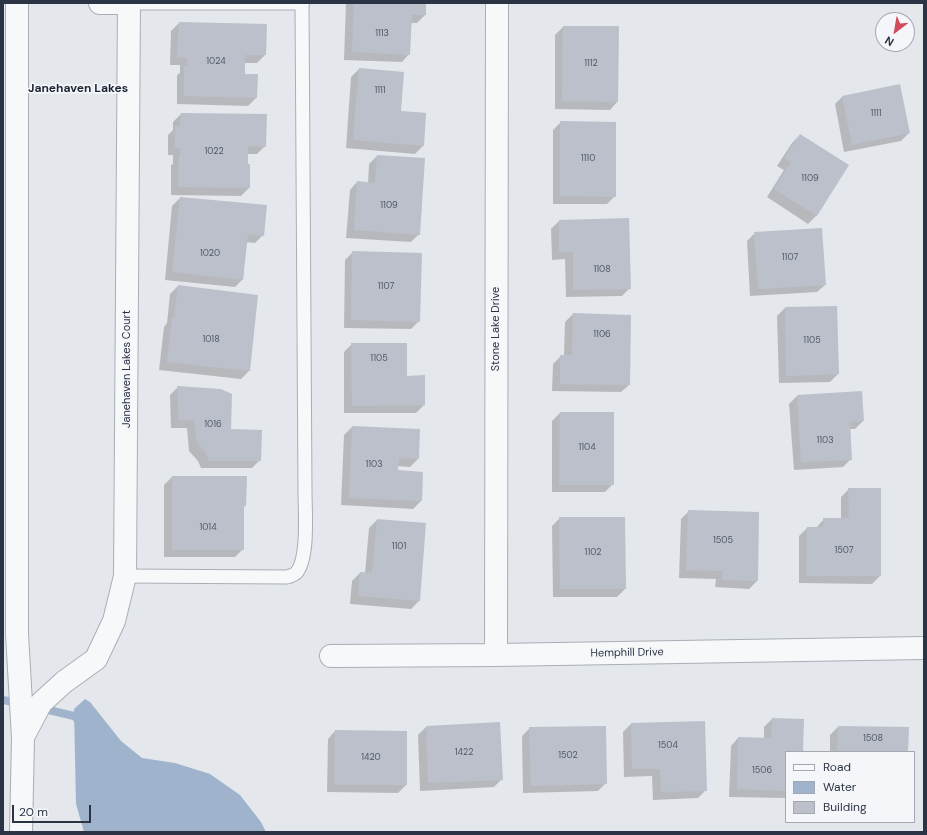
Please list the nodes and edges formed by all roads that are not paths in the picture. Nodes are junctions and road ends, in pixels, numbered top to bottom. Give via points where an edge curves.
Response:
1 (18, 3) edge
2 (100, 3) edge
3 (128, 3) edge
4 (302, 3) edge
5 (496, 3) edge
6 (125, 576) junction
7 (924, 648) edge
8 (496, 655) junction
9 (331, 656) dead end
10 (25, 728) junction
11 (21, 832) edge

1 - 10 street via 17,634 19,685
2 - 3 street
3 - 4 lane
3 - 6 street, Janehaven Lakes Court
4 - 6 lane via 305,548 301,564 296,573 287,577
5 - 8 street, Stone Lake Drive
6 - 10 street, Janehaven Lakes Court via 114,621 96,659 64,682 41,703
7 - 8 street, Hemphill Drive
8 - 9 street, Hemphill Drive
10 - 11 street

